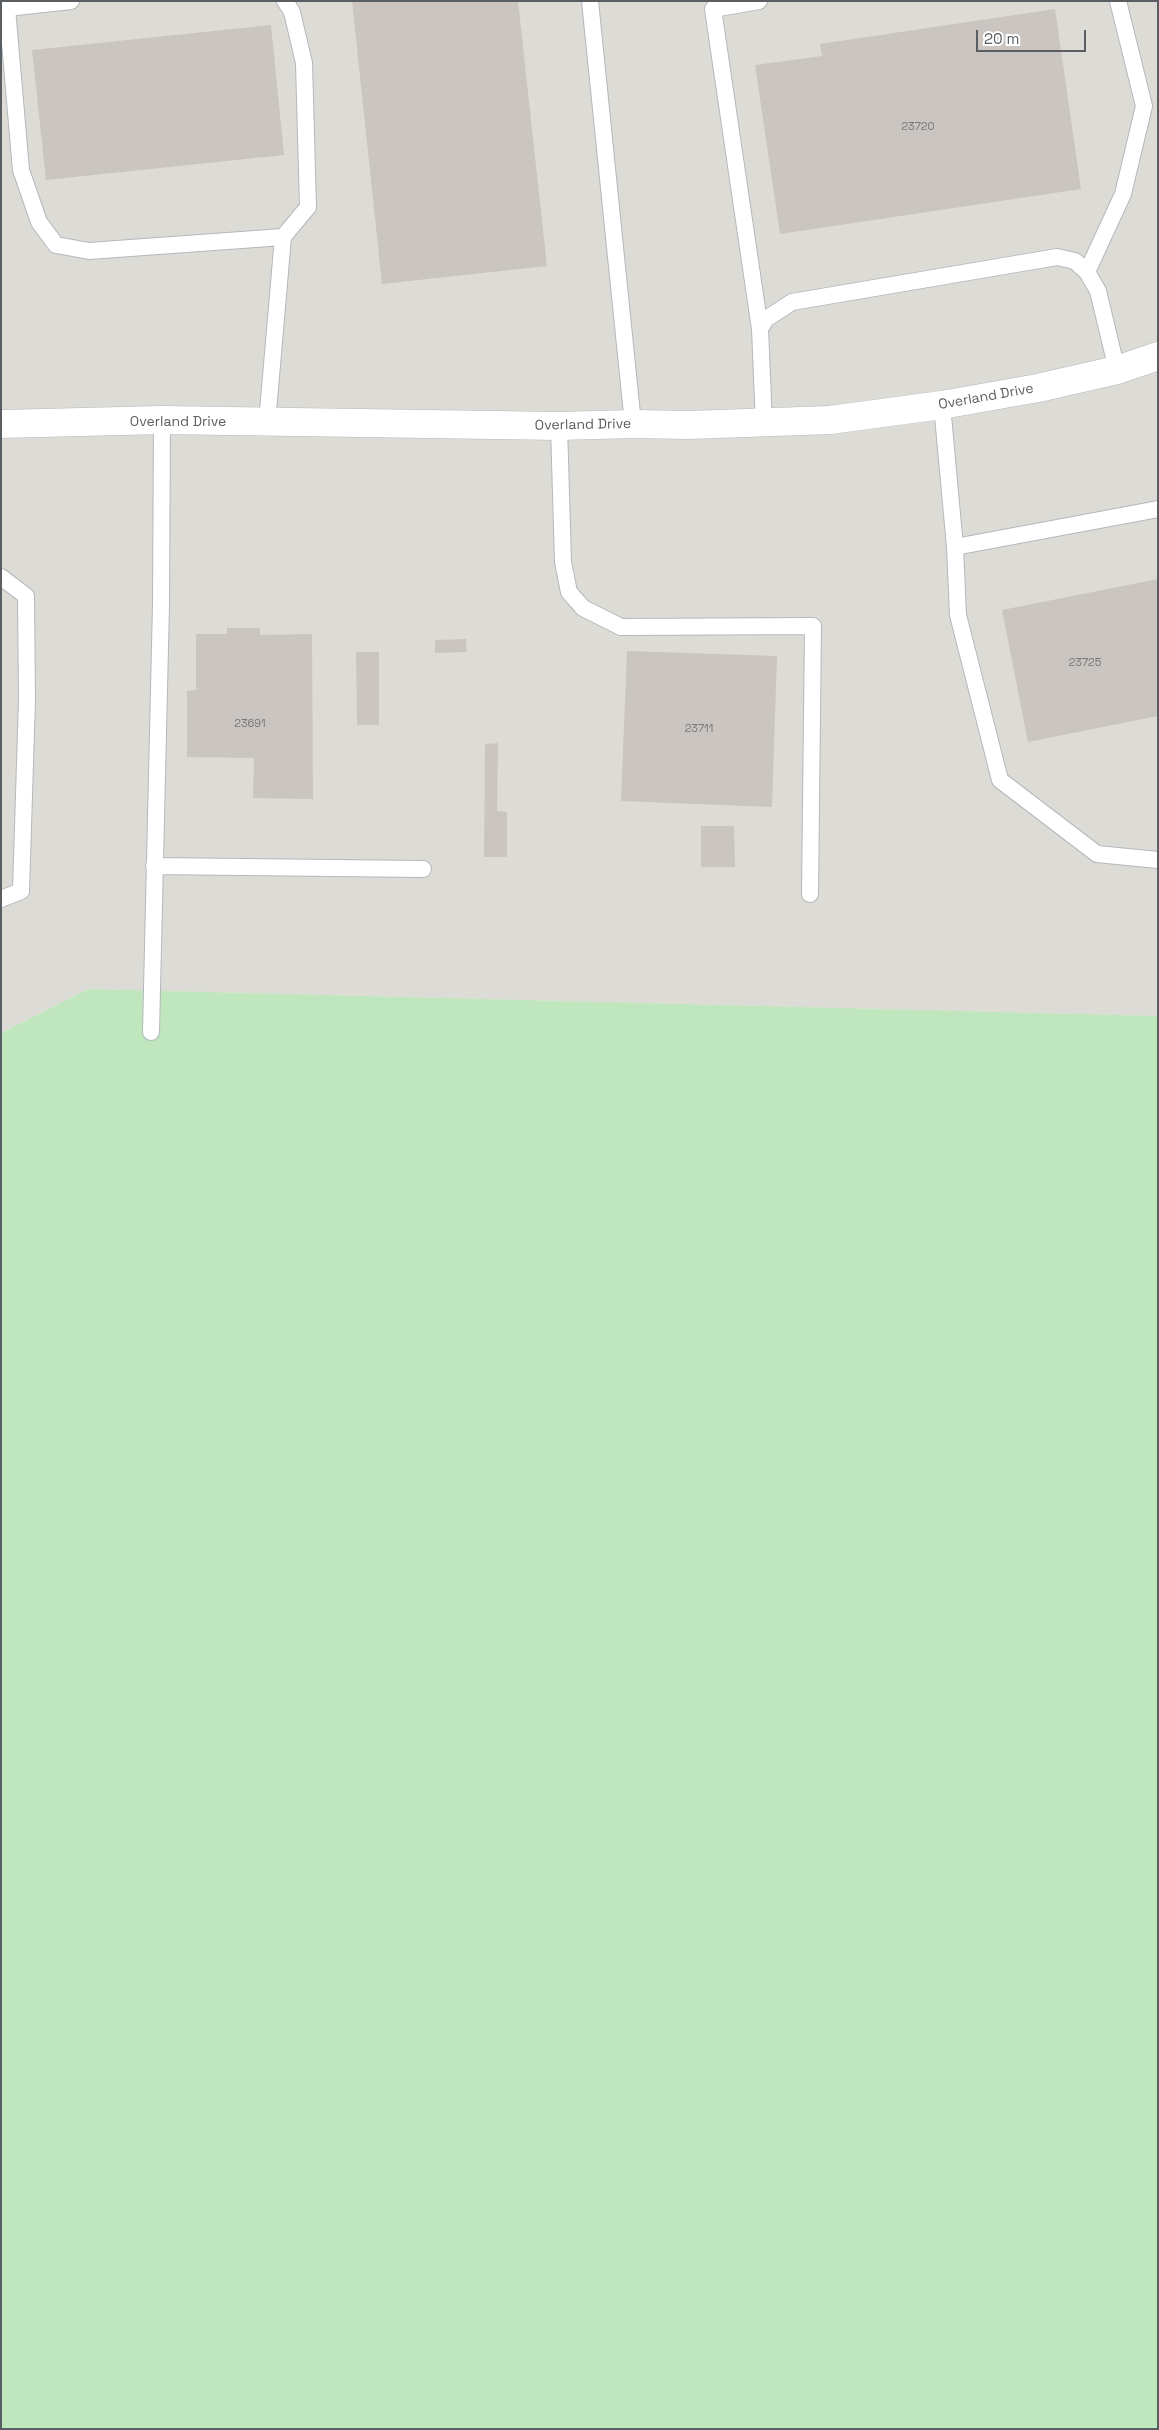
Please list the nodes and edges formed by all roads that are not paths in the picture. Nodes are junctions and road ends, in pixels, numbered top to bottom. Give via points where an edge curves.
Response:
1 (71, 1) edge
2 (285, 1) edge
3 (590, 1) edge
4 (759, 1) edge
5 (1118, 1) edge
6 (712, 5) edge
7 (283, 236) junction
8 (1087, 272) junction
9 (760, 329) junction
10 (1158, 356) edge
11 (1117, 370) junction
12 (942, 405) junction
13 (162, 420) junction
14 (267, 423) junction
15 (1, 424) edge
16 (633, 424) junction
17 (764, 424) junction
18 (559, 426) junction
19 (1158, 509) edge
20 (955, 548) junction
21 (1, 576) edge
22 (1158, 860) edge
23 (154, 866) junction
24 (423, 869) dead end
25 (810, 894) dead end
26 (1, 899) edge
27 (151, 1032) dead end

1 - 7 lane via 7,8 21,170 39,222 56,245 89,251
2 - 7 lane via 292,12 304,63 308,208
3 - 16 lane
4 - 6 lane
5 - 8 lane via 1144,106 1124,194
6 - 9 lane
7 - 14 lane
8 - 9 lane via 1075,261 1057,257 905,282 792,302 766,319
8 - 11 lane via 1098,291
9 - 17 lane
10 - 11 street, Overland Drive
11 - 12 street, Overland Drive
12 - 17 street, Overland Drive via 830,420
12 - 20 lane
13 - 14 street, Overland Drive
13 - 15 street, Overland Drive
13 - 23 lane
14 - 18 street, Overland Drive
16 - 17 street, Overland Drive
16 - 18 street, Overland Drive
18 - 25 lane via 563,562 569,592 583,608 621,627 813,626
19 - 20 lane
20 - 22 lane via 958,615 1000,780 1097,854
21 - 26 lane via 26,596 27,699 20,891
23 - 24 lane
23 - 27 lane

